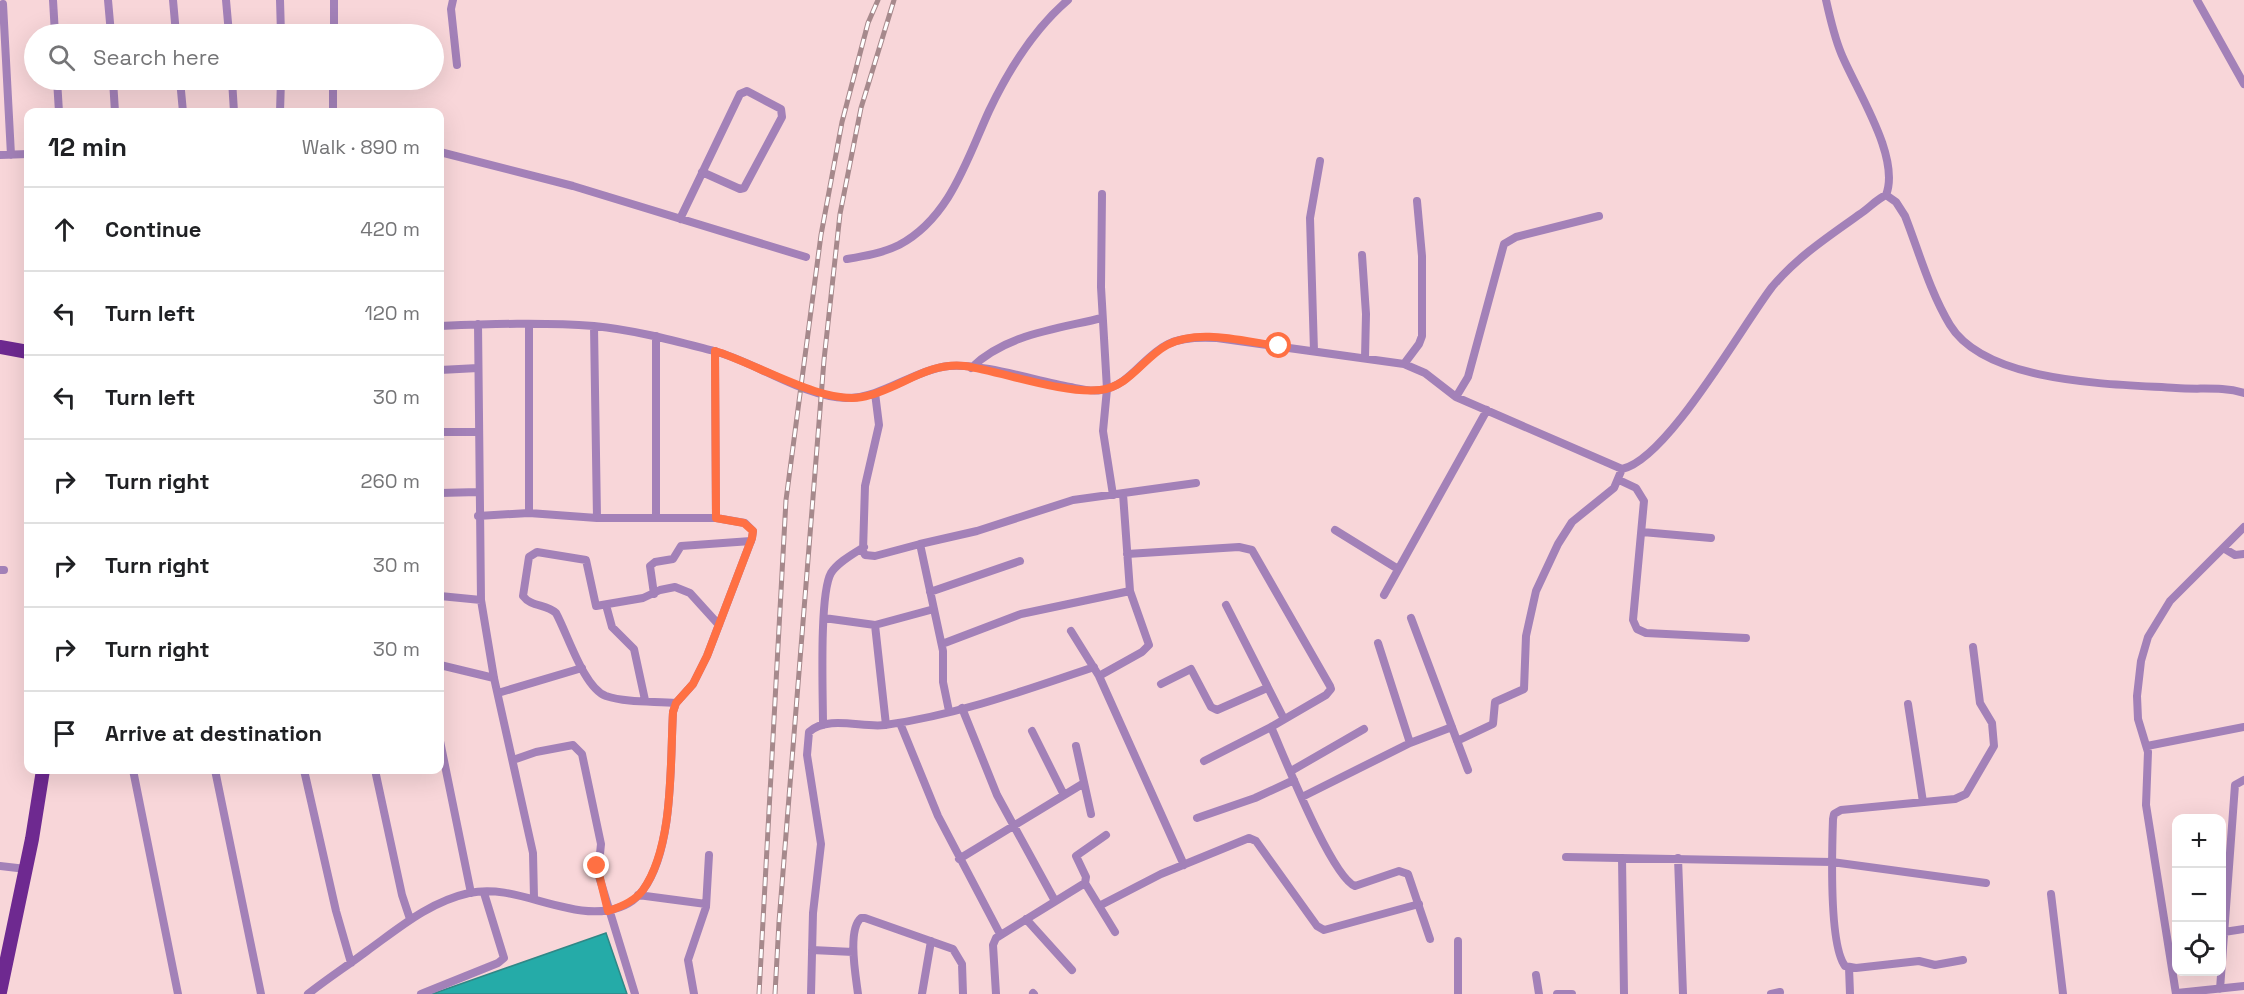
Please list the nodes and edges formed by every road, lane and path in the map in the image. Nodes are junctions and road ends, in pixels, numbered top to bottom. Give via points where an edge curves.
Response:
1 (53, 0) edge
2 (108, 0) edge
3 (173, 0) edge
4 (226, 0) edge
5 (280, 0) edge
6 (334, 0) edge
7 (453, 0) edge
8 (1068, 0) edge
9 (1826, 0) edge
10 (2197, 0) edge
11 (3, 4) dead end
12 (54, 24) edge
13 (110, 24) edge
14 (176, 24) edge
15 (228, 24) edge
16 (281, 24) edge
17 (334, 24) edge
18 (457, 65) dead end
19 (2244, 84) edge
20 (58, 90) edge
21 (114, 90) edge
22 (181, 90) edge
23 (233, 90) edge
24 (280, 90) edge
25 (333, 90) edge
26 (59, 108) edge
27 (115, 108) edge
28 (183, 108) edge
29 (234, 108) edge
30 (280, 108) edge
31 (333, 108) edge
32 (444, 153) edge
33 (0, 154) edge
34 (24, 154) edge
35 (11, 155) junction
36 (1320, 161) dead end
37 (702, 172) junction
38 (1102, 194) dead end
39 (1886, 195) junction
40 (1417, 201) dead end
41 (1599, 216) dead end
42 (680, 219) junction
43 (1362, 255) dead end
44 (806, 257) dead end
45 (847, 259) dead end
46 (1102, 318) junction
47 (478, 324) junction
48 (529, 324) junction
49 (444, 326) edge
50 (594, 326) junction
51 (656, 336) junction
52 (0, 347) edge
53 (24, 351) edge
54 (715, 351) junction
55 (1314, 351) junction
56 (1365, 358) junction
57 (1404, 364) junction
58 (478, 368) junction
59 (971, 368) junction
60 (444, 370) edge
61 (1107, 389) junction
62 (875, 393) junction
63 (2244, 393) edge
64 (1456, 397) junction
65 (1487, 410) junction
66 (444, 432) edge
67 (478, 432) junction
68 (1622, 469) junction
69 (1619, 480) junction
70 (1196, 483) dead end
71 (478, 492) junction
72 (444, 493) edge
73 (1123, 494) junction
74 (1113, 495) junction
75 (529, 513) junction
76 (478, 516) junction
77 (656, 517) junction
78 (597, 518) junction
79 (716, 518) junction
80 (2244, 527) edge
81 (1335, 530) dead end
82 (1642, 532) junction
83 (1711, 538) dead end
84 (751, 541) junction
85 (920, 544) junction
86 (864, 547) junction
87 (2225, 549) junction
88 (1127, 554) junction
89 (2244, 554) edge
90 (1020, 561) dead end
91 (1398, 569) junction
92 (1130, 591) junction
93 (930, 592) junction
94 (654, 594) junction
95 (1384, 595) dead end
96 (444, 596) edge
97 (481, 600) junction
98 (606, 605) junction
99 (1226, 605) dead end
100 (934, 609) junction
101 (824, 618) junction
102 (1411, 618) dead end
103 (719, 625) junction
104 (875, 625) junction
105 (1071, 631) dead end
106 (1746, 638) dead end
107 (1378, 643) dead end
108 (942, 644) junction
109 (1972, 647) dead end
110 (444, 666) edge
111 (1094, 667) junction
112 (582, 668) junction
113 (1099, 676) junction
114 (494, 678) junction
115 (1161, 684) dead end
116 (1267, 688) junction
117 (498, 693) junction
118 (645, 700) junction
119 (676, 703) junction
120 (1908, 704) dead end
121 (962, 708) junction
122 (949, 711) junction
123 (1284, 719) junction
124 (900, 723) junction
125 (823, 725) junction
126 (886, 725) junction
127 (1270, 727) junction
128 (1452, 727) junction
129 (2244, 727) edge
130 (1364, 729) dead end
131 (1032, 731) dead end
132 (1457, 741) junction
133 (1410, 743) junction
134 (1076, 746) dead end
135 (2147, 746) junction
136 (513, 760) junction
137 (444, 761) edge
138 (1204, 761) dead end
139 (1468, 770) dead end
140 (1290, 771) junction
141 (42, 774) edge
142 (134, 774) edge
143 (215, 774) edge
144 (305, 774) edge
145 (376, 774) edge
146 (1294, 780) junction
147 (2244, 780) edge
148 (1084, 783) junction
149 (1064, 795) junction
150 (1302, 797) junction
151 (1923, 802) junction
152 (1091, 814) dead end
153 (1197, 818) dead end
154 (1014, 825) junction
155 (1106, 835) dead end
156 (709, 855) dead end
157 (1566, 857) dead end
158 (1622, 858) junction
159 (1678, 858) junction
160 (959, 859) junction
161 (1832, 862) junction
162 (1184, 865) junction
163 (0, 866) edge
164 (26, 869) junction
165 (1085, 883) junction
166 (1986, 884) dead end
167 (471, 893) junction
168 (484, 893) junction
169 (2051, 894) dead end
170 (638, 895) junction
171 (534, 898) junction
172 (1055, 901) junction
173 (706, 904) junction
174 (1419, 904) junction
175 (1099, 906) junction
176 (608, 911) junction
177 (410, 919) junction
178 (1026, 919) junction
179 (2225, 922) edge
180 (2244, 929) edge
181 (1115, 932) dead end
182 (2226, 932) edge
183 (1000, 934) junction
184 (1430, 939) dead end
185 (931, 941) junction
186 (1458, 941) dead end
187 (812, 950) junction
188 (853, 952) junction
189 (1963, 960) dead end
190 (351, 963) junction
191 (1849, 968) junction
192 (1072, 970) dead end
193 (1536, 975) dead end
194 (2221, 976) edge
195 (2244, 986) edge
196 (2220, 989) junction
197 (0, 992) edge
198 (178, 994) edge
199 (261, 994) edge
200 (308, 994) edge
201 (421, 994) edge
202 (635, 994) edge
203 (694, 994) edge
204 (811, 994) edge
205 (858, 994) edge
206 (922, 994) edge
207 (963, 994) edge
208 (996, 994) edge
209 (1458, 994) edge
210 (1539, 994) edge
211 (1557, 994) edge
212 (1572, 994) edge
213 (1624, 994) edge
214 (1683, 994) edge
215 (1850, 994) edge
216 (2063, 994) edge
217 (2177, 994) edge

1 - 12 street
2 - 13 street
3 - 14 street
4 - 15 street
5 - 16 street
6 - 17 street
7 - 18 street
8 - 45 street via 1021,52 956,185 932,217 898,245
9 - 39 street via 1840,50 1886,156 1890,181
10 - 19 street
11 - 35 street
20 - 26 street
21 - 27 street
22 - 28 street
23 - 29 street
24 - 30 street
25 - 31 street
32 - 42 street
33 - 35 street
34 - 35 street
36 - 55 street via 1310,218
37 - 37 street via 744,189 782,117 781,110 747,91 740,94
37 - 42 street
38 - 46 street
39 - 63 street via 1905,216 1951,327 1986,358 2013,368 2066,378 2176,388 2214,387
39 - 68 street via 1790,268 1669,433 1638,462
40 - 57 street via 1423,327 1419,344
41 - 64 street via 1515,237 1504,244 1468,377
42 - 44 street
43 - 56 street
46 - 59 street via 1017,339 992,350
46 - 61 street
47 - 48 street
47 - 49 street
47 - 58 street
48 - 50 street
48 - 75 street
50 - 51 street
50 - 78 street
51 - 54 street
51 - 77 street
52 - 53 main road
54 - 62 street via 821,393 843,398
54 - 79 street
55 - 56 street
55 - 61 street via 1196,337 1167,345 1127,379
56 - 57 street
57 - 64 street
58 - 60 street
58 - 67 street
59 - 61 street via 1090,390
59 - 62 street via 948,366 931,370
61 - 74 street via 1103,431
62 - 86 street via 879,425 867,473
64 - 65 street
65 - 68 street
65 - 91 street
66 - 67 street
67 - 71 street
68 - 69 street
69 - 82 street via 1631,484 1642,495
69 - 132 street via 1607,496 1572,522 1536,591 1526,636 1524,689 1494,702 1495,719 1488,729
70 - 73 street
71 - 72 street
71 - 76 street
73 - 74 street
73 - 88 street
74 - 85 street via 1047,506 977,531
75 - 76 street
75 - 78 street
76 - 97 street
77 - 78 street
77 - 79 street
79 - 84 street via 750,526
80 - 87 street
81 - 91 street
82 - 83 street
82 - 106 street via 1633,620 1636,629 1646,633
84 - 94 street via 681,546 673,559 650,566
84 - 103 street
85 - 86 street via 869,556
85 - 93 street
86 - 101 street via 830,574
87 - 89 street via 2235,555
87 - 135 street via 2170,601 2148,637 2137,696 2138,718
88 - 92 street
88 - 123 street via 1239,547 1252,550 1331,689
90 - 93 street
91 - 95 street
92 - 108 street via 1021,614
92 - 113 street via 1149,645
93 - 100 street
94 - 98 street
94 - 103 street via 667,587 683,589
96 - 97 street
97 - 114 street
98 - 112 street via 594,604 586,560 530,554 523,596 556,614
98 - 118 street via 612,627 634,649
99 - 116 street
100 - 104 street
100 - 108 street
101 - 104 street
101 - 125 street
102 - 128 street
103 - 119 street via 697,677
104 - 126 street
105 - 111 street
107 - 133 street
108 - 122 street
109 - 151 street via 1980,703 1992,723 1994,746 1966,794
110 - 114 street
111 - 113 street
111 - 121 street
112 - 117 street
112 - 118 street via 590,685 604,695
113 - 162 street
114 - 117 street
115 - 116 street via 1191,669 1211,707 1217,710
116 - 123 street
117 - 136 street
118 - 119 street
119 - 170 street via 664,831 657,861
120 - 151 street
121 - 122 street
121 - 154 street via 981,760
122 - 124 street
123 - 127 street
124 - 126 street
124 - 160 street
125 - 126 street
125 - 187 street via 814,728 807,738 810,784 821,844
127 - 138 street
127 - 140 street
128 - 132 street
128 - 133 street
129 - 135 street
130 - 140 street
131 - 149 street
132 - 139 street
133 - 150 street
134 - 148 street
135 - 217 street via 2146,805
136 - 171 street via 533,853
136 - 176 street via 573,745 580,750 600,837 597,866
137 - 167 street
140 - 146 street
141 - 164 main road
142 - 198 street
143 - 199 street
144 - 190 street
145 - 177 street
146 - 150 street
146 - 153 street
147 - 179 street via 2235,785
148 - 149 street
148 - 152 street
149 - 154 street
150 - 174 street via 1333,860 1351,884 1404,872 1411,879
151 - 161 street via 1837,811 1833,819
154 - 160 street
154 - 172 street
155 - 165 street via 1076,856
156 - 173 street
157 - 158 street
158 - 159 street
158 - 213 street
159 - 161 street
159 - 214 street
160 - 183 street
161 - 166 street
161 - 191 street via 1839,955
162 - 174 street via 1253,838 1317,926 1324,930
162 - 175 street
163 - 164 street
164 - 197 main road
165 - 172 street
165 - 175 street
167 - 168 street
167 - 177 street
168 - 171 street
168 - 201 street via 504,958
169 - 216 street
170 - 173 street
170 - 176 street
171 - 176 street via 587,912
172 - 178 street
173 - 203 street via 688,960
174 - 184 street
175 - 181 street
176 - 202 street
177 - 190 street
178 - 183 street
178 - 192 street
180 - 182 street
183 - 208 street via 993,945
185 - 188 street via 861,918 856,924
185 - 206 street
185 - 207 street via 958,953
186 - 209 street
187 - 188 street
187 - 204 street
188 - 205 street
189 - 191 street via 1935,965 1918,961
190 - 200 street
191 - 215 street
193 - 210 street
194 - 196 street
195 - 196 street
196 - 217 street
211 - 212 street

